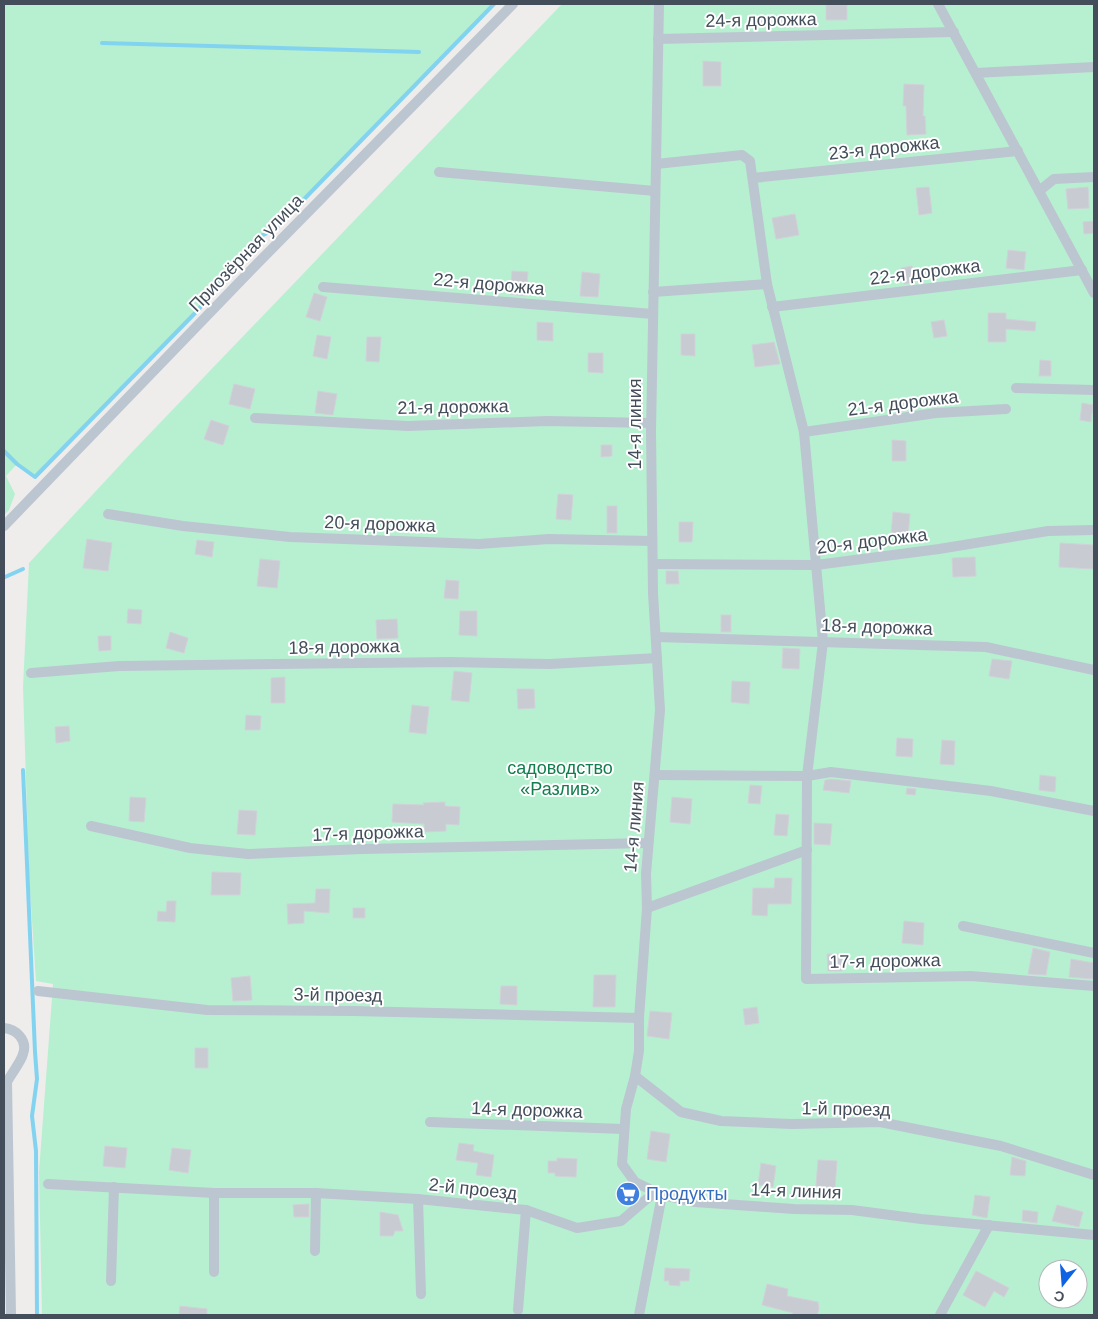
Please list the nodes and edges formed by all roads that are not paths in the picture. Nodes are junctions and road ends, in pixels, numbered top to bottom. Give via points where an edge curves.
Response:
1 (513, 4) edge
2 (659, 4) edge
3 (938, 4) edge
4 (954, 32) junction
5 (658, 38) junction
6 (1094, 67) edge
7 (976, 73) junction
8 (1018, 151) junction
9 (656, 164) junction
10 (439, 172) dead end
11 (1094, 177) edge
12 (753, 178) junction
13 (655, 191) junction
14 (1039, 191) junction
15 (1082, 270) junction
16 (766, 284) junction
17 (323, 287) dead end
18 (653, 292) junction
19 (1094, 293) edge
20 (772, 307) junction
21 (653, 314) junction
22 (1016, 388) dead end
23 (1094, 390) edge
24 (1006, 409) dead end
25 (256, 418) dead end
26 (651, 423) junction
27 (804, 432) junction
28 (108, 514) dead end
29 (4, 526) edge
30 (1094, 530) edge
31 (652, 541) junction
32 (653, 564) junction
33 (816, 565) junction
34 (656, 637) junction
35 (823, 642) junction
36 (657, 658) junction
37 (1094, 670) edge
38 (31, 673) dead end
39 (655, 775) junction
40 (806, 776) junction
41 (1094, 812) edge
42 (91, 826) dead end
43 (648, 843) junction
44 (807, 850) junction
45 (647, 908) junction
46 (963, 926) dead end
47 (1094, 953) edge
48 (1094, 986) edge
49 (38, 991) dead end
50 (639, 1018) junction
51 (4, 1028) edge
52 (635, 1076) junction
53 (5, 1081) edge
54 (430, 1122) dead end
55 (623, 1129) junction
56 (1094, 1174) edge
57 (48, 1184) dead end
58 (114, 1187) junction
59 (214, 1193) junction
60 (316, 1193) junction
61 (658, 1193) junction
62 (6, 1196) edge
63 (418, 1199) junction
64 (526, 1210) junction
65 (989, 1225) junction
66 (1094, 1235) edge
67 (315, 1251) dead end
68 (214, 1272) dead end
69 (111, 1281) dead end
70 (421, 1294) dead end
71 (518, 1310) dead end
72 (11, 1315) edge
73 (639, 1315) edge
74 (940, 1315) edge

1 - 29 street, Приозёрная улица
2 - 5 street, 14-я линия
3 - 4 street
4 - 5 street, 24-я дорожка
4 - 7 street
5 - 9 street, 14-я линия
6 - 7 street
7 - 8 street
8 - 12 street, 23-я дорожка
8 - 14 street
9 - 12 street, 17-я дорожка via 742,155 750,161
9 - 13 street, 14-я линия
10 - 13 street
11 - 14 street via 1054,179
12 - 16 street, 17-я дорожка
13 - 18 street, 14-я линия
14 - 15 street
15 - 19 street
15 - 20 street, 22-я дорожка
16 - 18 street
16 - 20 street, 17-я дорожка
17 - 21 street, 22-я дорожка
18 - 21 street, 14-я линия
20 - 27 street, 17-я дорожка
21 - 26 street, 14-я линия
22 - 23 street
24 - 27 street, 21-я дорожка via 936,413
25 - 26 street, 21-я дорожка via 408,426 547,421
26 - 31 street, 14-я линия
27 - 33 street, 17-я дорожка
28 - 31 street, 20-я дорожка via 183,526 290,537 479,544 549,539
30 - 33 street, 20-я дорожка via 1048,531
31 - 32 street, 14-я линия
32 - 33 street, 20-я дорожка
32 - 34 street, 14-я линия
33 - 35 street, 17-я дорожка
34 - 35 street, 18-я дорожка
34 - 36 street, 14-я линия
35 - 37 street, 18-я дорожка via 986,647
35 - 40 street, 17-я дорожка
36 - 38 street, 18-я дорожка via 550,664 119,666
36 - 39 street, 14-я линия via 660,710
39 - 40 street
39 - 43 street, 14-я линия
40 - 41 street via 830,772 972,789
40 - 44 street, 17-я дорожка
42 - 43 street, 17-я дорожка via 190,848 248,854
43 - 45 street, 14-я линия
44 - 45 street
44 - 48 street, 17-я дорожка via 806,979 970,976
45 - 50 street, 14-я линия
46 - 47 street
49 - 50 street, 3-й проезд via 207,1010
50 - 52 street, 14-я линия
51 - 53 street via 16,1032 24,1046 24,1054
52 - 55 street, 14-я линия
52 - 56 street, 1-й проезд via 681,1112 721,1121 792,1124 880,1122 1001,1146
53 - 62 street
54 - 55 street, 14-я дорожка
55 - 61 street, 14-я линия via 622,1164 635,1182
57 - 58 street, 2-й проезд
58 - 59 street, 2-й проезд
58 - 69 street
59 - 60 street, 2-й проезд
59 - 68 street
60 - 63 street, 2-й проезд
60 - 67 street
61 - 64 street, 2-й проезд via 621,1221 577,1228
61 - 65 street, 14-я линия via 695,1202 852,1210
61 - 73 street
62 - 72 street
63 - 64 street, 2-й проезд
63 - 70 street, 2-й проезд
64 - 71 street, 2-й проезд
65 - 66 street, 14-я линия
65 - 74 street

